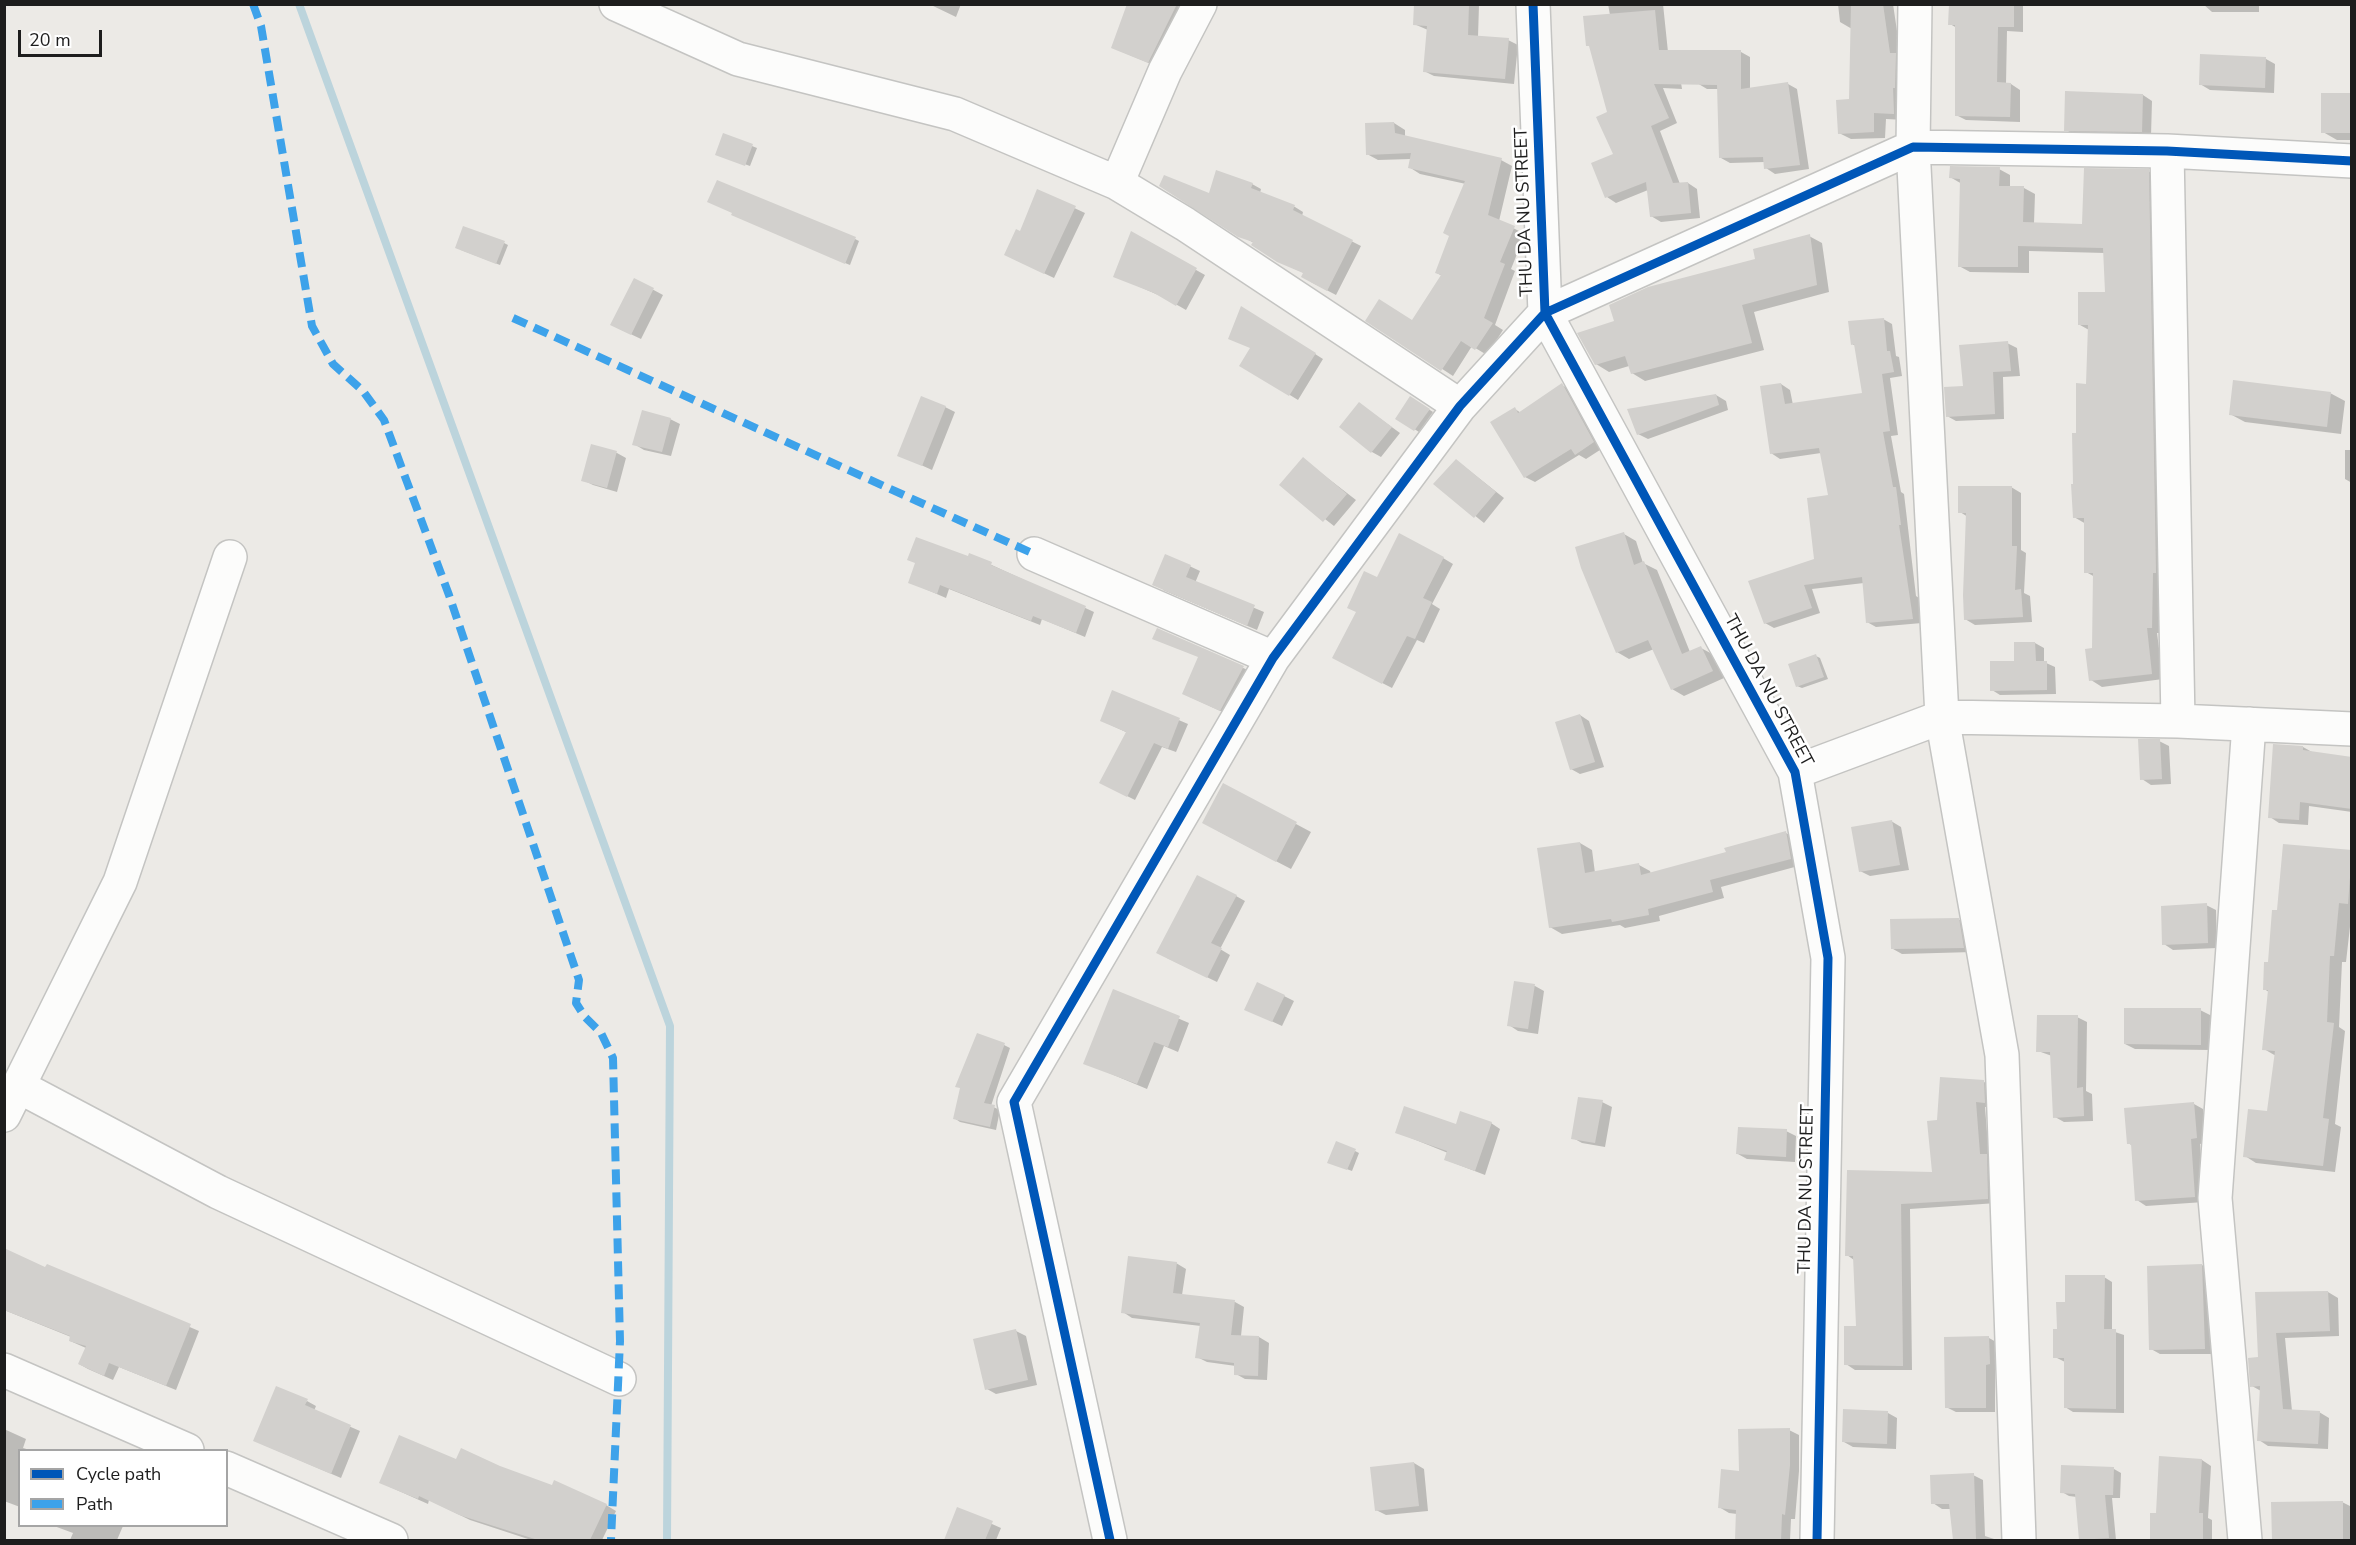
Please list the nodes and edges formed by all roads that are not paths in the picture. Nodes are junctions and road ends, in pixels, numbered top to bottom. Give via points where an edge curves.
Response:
1 (616, 4) edge
2 (1200, 4) edge
3 (1533, 4) edge
4 (1915, 4) edge
5 (1913, 147) junction
6 (2167, 151) junction
7 (2352, 161) edge
8 (1117, 183) junction
9 (1545, 313) junction
10 (1460, 406) junction
11 (1034, 554) dead end
12 (230, 558) dead end
13 (1273, 658) junction
14 (1942, 717) junction
15 (2178, 722) junction
16 (2248, 724) junction
17 (2352, 729) edge
18 (1795, 772) junction
19 (11, 1101) edge
20 (4, 1370) edge
21 (619, 1379) dead end
22 (186, 1449) edge
23 (228, 1469) edge
24 (390, 1540) edge
25 (1110, 1540) edge
26 (1817, 1540) edge
27 (2019, 1540) edge
28 (2244, 1540) edge

1 - 8 street via 738,59 955,114
2 - 8 street via 1165,71
3 - 9 street, THU DA NU STREET
4 - 5 street
5 - 6 street
5 - 9 street
5 - 14 street
6 - 7 street
6 - 15 street
8 - 10 street
9 - 10 street
9 - 18 street, THU DA NU STREET
10 - 13 street
11 - 13 street
12 - 19 street via 120,882
13 - 25 street via 1014,1102
14 - 15 street
14 - 18 street
14 - 27 street via 2002,1055
15 - 16 street
16 - 17 street
16 - 28 street via 2215,1198
18 - 26 street, THU DA NU STREET via 1828,958
19 - 21 street via 218,1192
20 - 22 street
23 - 24 street

